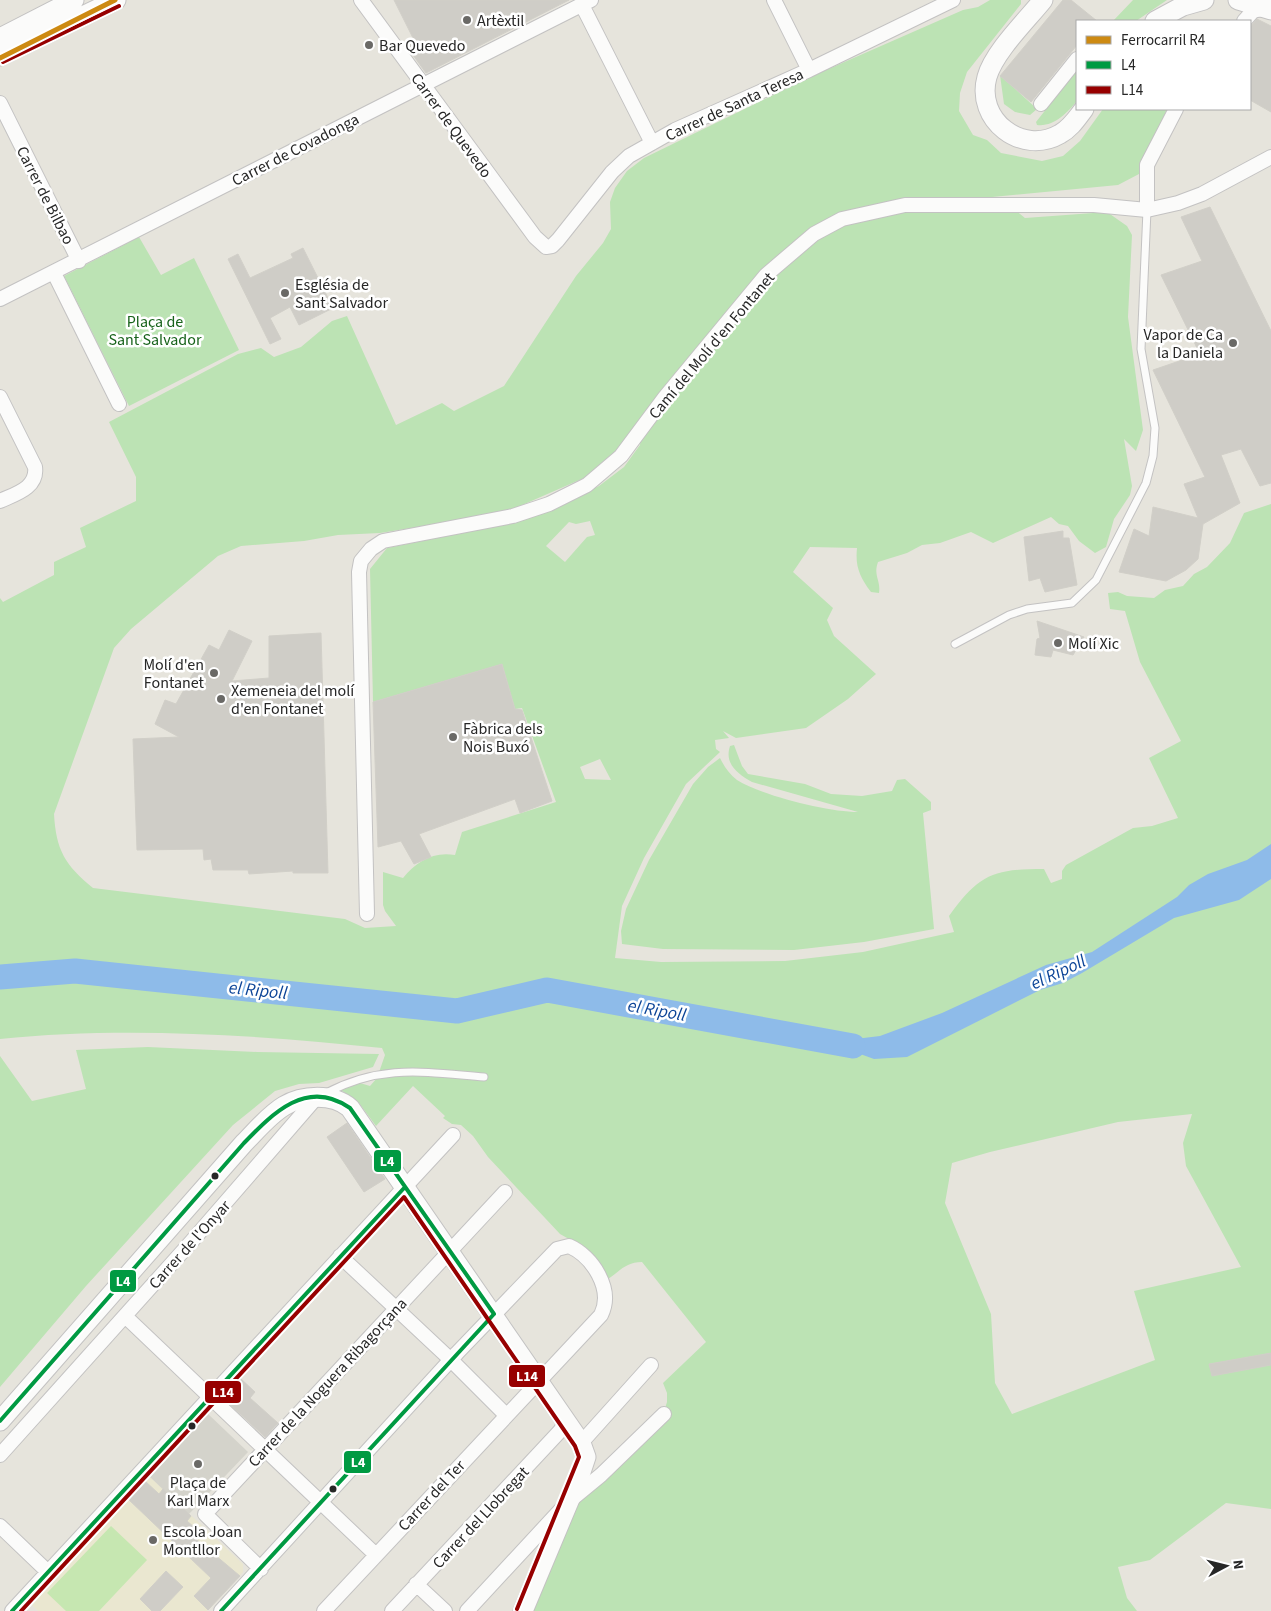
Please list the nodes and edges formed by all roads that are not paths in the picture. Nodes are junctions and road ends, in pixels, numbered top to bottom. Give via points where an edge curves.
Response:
1 (74, 0) edge
2 (116, 0) edge
3 (361, 0) edge
4 (774, 0) edge
5 (953, 0) edge
6 (1043, 0) edge
7 (1204, 0) edge
8 (1238, 0) edge
9 (586, 2) edge
10 (1269, 9) edge
11 (1157, 20) edge
12 (1245, 20) edge
13 (0, 38) edge
14 (0, 56) edge
15 (1076, 60) edge
16 (809, 70) junction
17 (422, 84) junction
18 (0, 104) edge
19 (1041, 104) dead end
20 (1083, 110) edge
21 (1176, 110) edge
22 (652, 143) junction
23 (1271, 157) edge
24 (1147, 206) junction
25 (546, 248) joint
26 (79, 261) junction
27 (54, 273) junction
28 (0, 299) edge
29 (0, 396) edge
30 (119, 404) dead end
31 (0, 501) edge
32 (954, 644) dead end
33 (367, 914) dead end
34 (484, 1077) dead end
35 (316, 1098) junction
36 (255, 1132) junction
37 (453, 1135) dead end
38 (273, 1148) junction
39 (405, 1187) junction
40 (505, 1192) dead end
41 (450, 1252) junction
42 (340, 1256) junction
43 (395, 1309) junction
44 (494, 1314) junction
45 (125, 1316) junction
46 (451, 1360) junction
47 (651, 1365) dead end
48 (538, 1380) junction
49 (209, 1398) junction
50 (664, 1414) dead end
51 (506, 1415) junction
52 (0, 1421) edge
53 (566, 1421) junction
54 (581, 1443) junction
55 (263, 1449) junction
56 (0, 1455) edge
57 (321, 1502) junction
58 (567, 1502) junction
59 (0, 1526) edge
60 (376, 1555) junction
61 (261, 1568) junction
62 (48, 1572) junction
63 (416, 1584) junction
64 (12, 1611) edge
65 (221, 1611) edge
66 (324, 1611) edge
67 (392, 1611) edge
68 (445, 1611) edge
69 (467, 1611) edge
70 (523, 1611) edge

1 - 13 street
2 - 14 street
3 - 17 street, Carrer de Quevedo
4 - 16 street
5 - 16 street, Carrer de Santa Teresa
6 - 20 street via 990,68 985,88 990,113 1008,133 1037,141 1062,133
7 - 11 street via 1176,8
8 - 10 street
9 - 17 street, Carrer de Covadonga
9 - 22 street
10 - 12 street via 1253,11
15 - 19 street
16 - 22 street, Carrer de Santa Teresa
17 - 25 street, Carrer de Quevedo
17 - 26 street, Carrer de Covadonga
18 - 26 street, Carrer de Bilbao
21 - 24 street via 1148,165
22 - 25 street, Carrer de Santa Teresa via 619,163 558,240
23 - 24 street, Camí del Molí d'en Fontanet via 1202,194 1178,203
24 - 32 lane via 1141,349 1156,441 1146,483 1099,575 1072,602 1009,615
24 - 33 street, Camí del Molí d'en Fontanet via 905,205 842,219 814,234 766,275 665,397 621,456 587,485 549,504 514,516 408,535 384,541 370,549 361,561 359,572
26 - 27 street, Carrer de Covadonga
27 - 28 street, Carrer de Covadonga
27 - 30 street
29 - 31 street via 37,475 24,490
34 - 35 lane via 413,1071 380,1074 345,1083
35 - 36 street via 283,1106
35 - 38 street, Carrer de l'Onyar
35 - 39 street via 332,1098 350,1108
36 - 38 street
36 - 52 street
37 - 39 street
38 - 45 street, Carrer de l'Onyar
39 - 41 street
39 - 42 street
40 - 41 street, Carrer de la Noguera Ribagorçana
41 - 43 street, Carrer de la Noguera Ribagorçana
41 - 44 street
42 - 43 street
42 - 49 street
43 - 46 street
43 - 55 street, Carrer de la Noguera Ribagorçana
44 - 46 street
44 - 48 street
44 - 48 street, Carrer del Ter via 562,1246 581,1253 596,1270 605,1296 604,1309
45 - 49 street
45 - 56 street, Carrer de l'Onyar
46 - 51 street
46 - 57 street
47 - 54 street
48 - 51 street, Carrer del Ter
48 - 53 street
49 - 55 street
49 - 62 street
50 - 58 street via 601,1475
51 - 60 street, Carrer del Ter
53 - 54 street
53 - 63 street, Carrer del Llobregat
54 - 58 street via 586,1457
55 - 57 street
55 - 61 street, Carrer de la Noguera Ribagorçana via 205,1514
57 - 60 street
57 - 61 street
58 - 69 street
58 - 70 street
59 - 62 street
60 - 66 street, Carrer del Ter
61 - 65 street
62 - 64 street
63 - 67 street, Carrer del Llobregat
63 - 68 street

